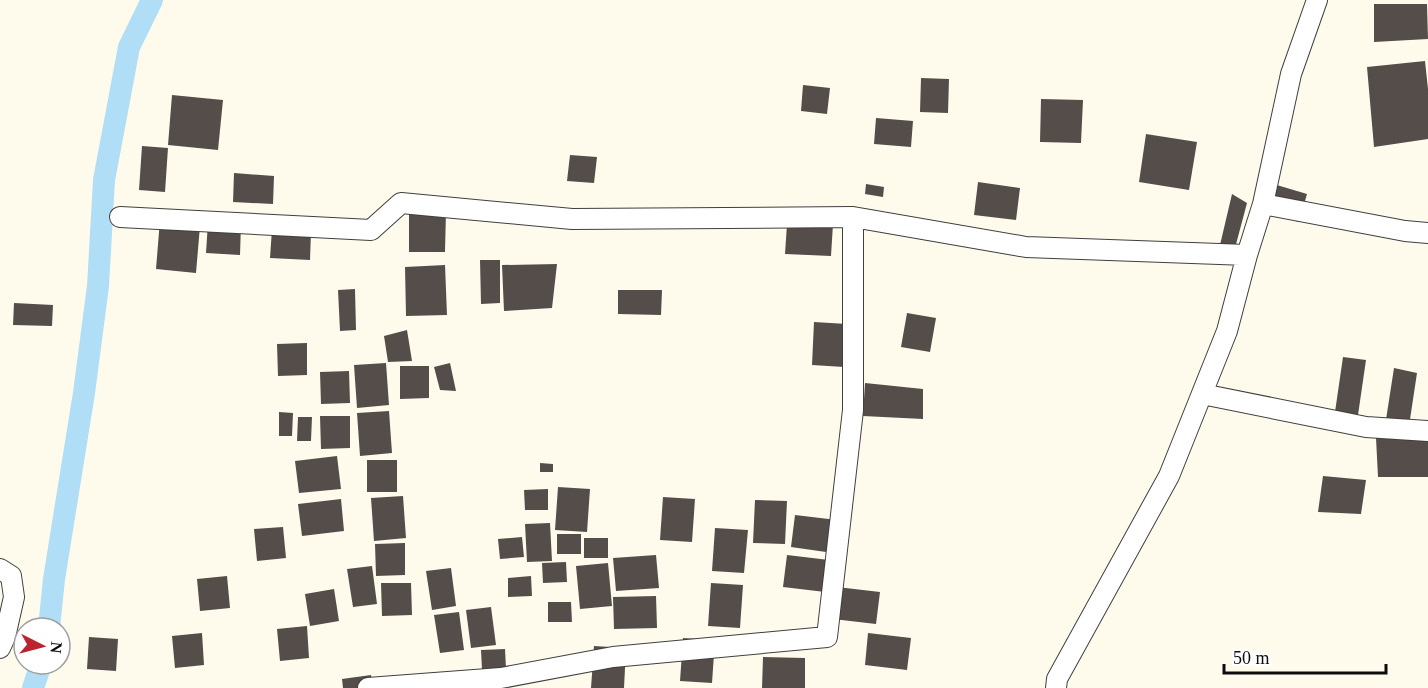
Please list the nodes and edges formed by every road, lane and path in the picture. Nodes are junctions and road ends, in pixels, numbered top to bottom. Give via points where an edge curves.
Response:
1 (1317, 0) edge
2 (1263, 204) junction
3 (120, 216) dead end
4 (852, 217) junction
5 (1428, 233) edge
6 (1247, 255) junction
7 (1202, 394) junction
8 (1428, 431) edge
9 (0, 568) edge
10 (0, 648) edge
11 (368, 688) edge
12 (1056, 688) edge

1 - 2 street via 1291,74
2 - 5 street
2 - 6 street
3 - 4 street via 370,230 401,203 572,219
4 - 6 street via 1026,247
4 - 11 street via 853,410 827,636 613,657 501,678
6 - 7 street via 1227,331
7 - 8 street via 1366,427
7 - 12 street via 1169,476 1057,679
9 - 10 street via 11,576 14,597

